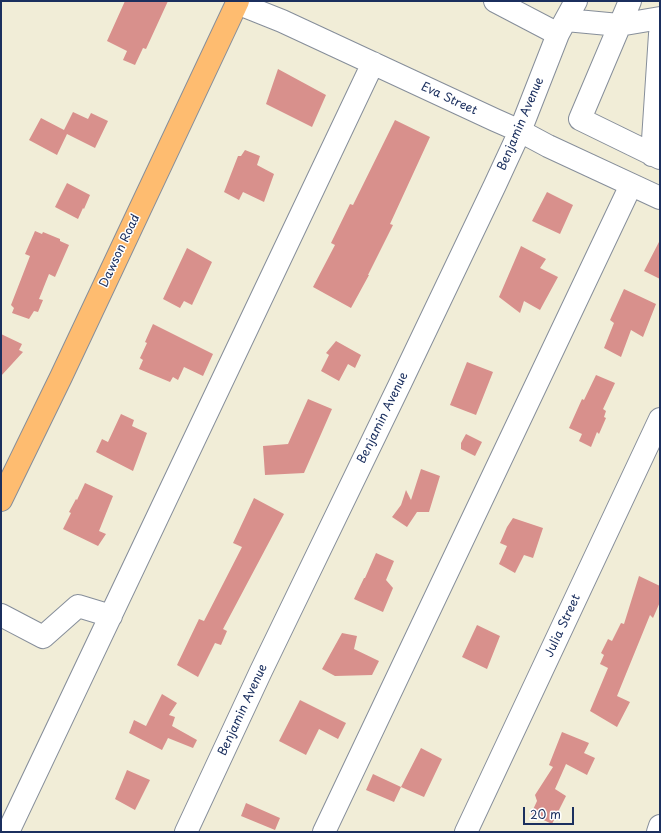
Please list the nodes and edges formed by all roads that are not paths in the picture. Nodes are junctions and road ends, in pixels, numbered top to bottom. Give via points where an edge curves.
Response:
1 (496, 1) edge
2 (630, 1) edge
3 (237, 2) edge
4 (567, 18) edge
5 (660, 18) edge
6 (620, 25) junction
7 (660, 34) edge
8 (373, 63) junction
9 (520, 131) junction
10 (656, 156) edge
11 (631, 185) junction
12 (660, 198) edge
13 (660, 420) edge
14 (1, 500) edge
15 (1, 615) edge
16 (111, 616) junction
17 (660, 826) edge
18 (8, 832) edge
19 (186, 832) edge
20 (324, 832) edge
21 (466, 832) edge
22 (658, 832) edge

1 - 4 street
2 - 6 street
3 - 8 street, Eva Street
3 - 14 main road, Dawson Road
4 - 6 street
4 - 9 street, Benjamin Avenue
5 - 6 street
6 - 10 street via 580,119
7 - 10 street
8 - 9 street, Eva Street
8 - 16 street
9 - 11 street, Eva Street
9 - 19 street, Benjamin Avenue
11 - 12 street, Eva Street
11 - 20 street
13 - 21 street, Julia Street
15 - 16 street via 43,637 78,606
16 - 18 street
17 - 22 street

